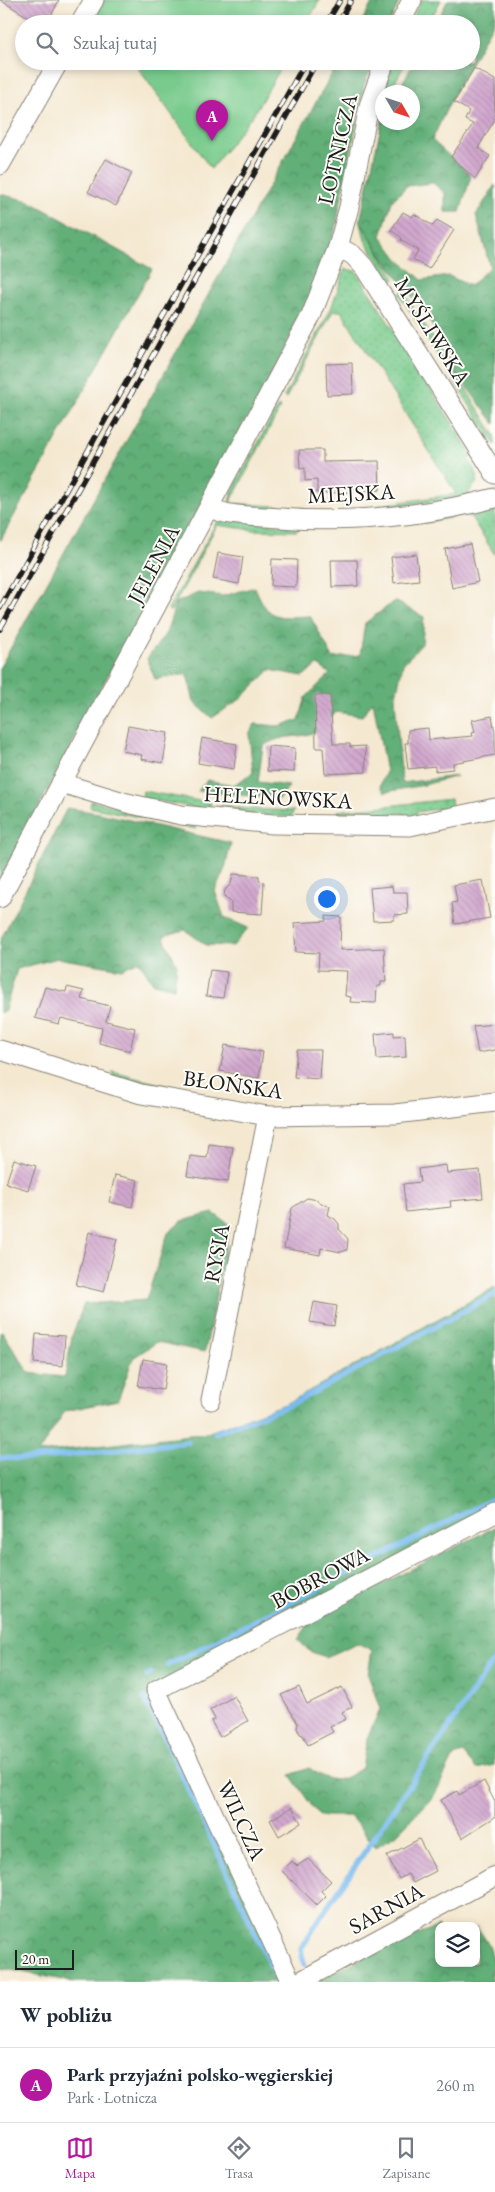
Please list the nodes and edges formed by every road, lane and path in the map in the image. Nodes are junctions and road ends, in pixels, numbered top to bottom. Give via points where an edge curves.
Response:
1 (94, 0) edge
2 (412, 0) edge
3 (85, 15) edge
4 (404, 15) edge
5 (54, 70) edge
6 (382, 70) edge
7 (0, 165) edge
8 (338, 248) junction
9 (495, 474) edge
10 (495, 498) edge
11 (210, 508) junction
12 (61, 783) junction
13 (495, 808) edge
14 (0, 898) edge
15 (0, 1050) edge
16 (495, 1102) edge
17 (268, 1116) junction
18 (211, 1400) dead end
19 (495, 1513) edge
20 (168, 1683) joint
21 (495, 1876) edge
22 (291, 1982) edge
23 (299, 1982) edge

1 - 3 street
2 - 4 street
5 - 7 street
6 - 8 street, LOTNICZA via 369,106
8 - 9 street, MYŚLIWSKA via 364,266
8 - 11 street, JELENIA via 311,316
10 - 11 street, MIEJSKA via 342,521 228,514
11 - 12 street, JELENIA
12 - 13 street, HELENOWSKA via 181,815 274,824 410,826
12 - 14 street, JELENIA
15 - 17 street, BŁOŃSKA via 142,1094
16 - 17 street, BŁOŃSKA via 395,1114
17 - 18 street, RYSIA
19 - 20 street, BOBROWA
20 - 22 street, WILCZA via 156,1690
21 - 23 street, SARNIA

